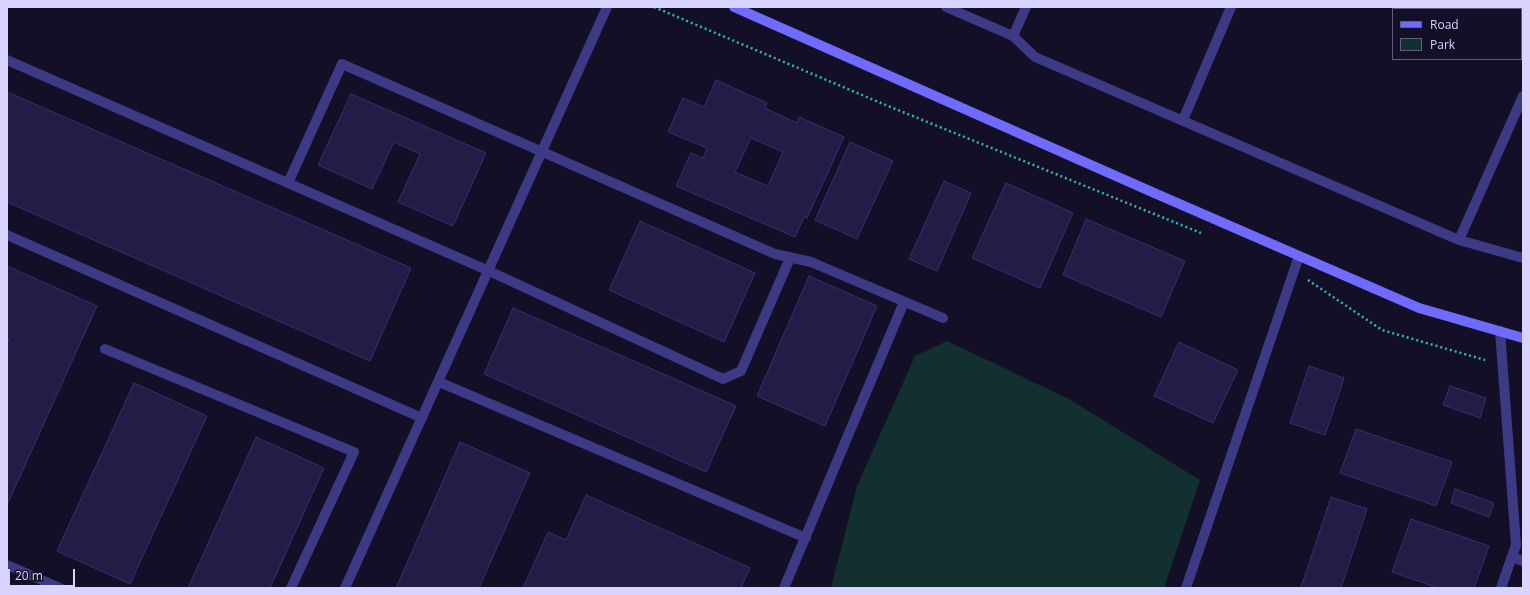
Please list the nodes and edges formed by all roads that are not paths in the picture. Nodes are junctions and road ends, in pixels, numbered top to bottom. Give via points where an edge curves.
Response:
1 (608, 7) edge
2 (734, 7) edge
3 (946, 7) edge
4 (1026, 7) edge
5 (1231, 7) edge
6 (1013, 36) junction
7 (7, 60) edge
8 (1523, 96) edge
9 (1183, 120) junction
10 (542, 152) junction
11 (288, 183) junction
12 (7, 235) edge
13 (1459, 240) junction
14 (1300, 256) junction
15 (790, 258) junction
16 (1523, 258) edge
17 (489, 271) junction
18 (904, 302) junction
19 (943, 318) dead end
20 (1500, 331) junction
21 (1523, 338) edge
22 (105, 349) dead end
23 (439, 382) junction
24 (422, 418) junction
25 (806, 538) junction
26 (1512, 558) junction
27 (1523, 561) edge
28 (7, 565) edge
29 (60, 588) edge
30 (290, 588) edge
31 (345, 588) edge
32 (784, 588) edge
33 (1186, 588) edge
34 (1501, 588) edge

1 - 10 lane
2 - 14 street
3 - 6 lane
4 - 6 lane
5 - 9 lane
6 - 9 lane via 1035,57
7 - 11 lane
8 - 13 lane
9 - 13 lane
10 - 11 lane via 342,64
10 - 15 lane via 775,254
10 - 17 lane
11 - 17 lane
12 - 24 lane
13 - 16 lane
14 - 20 street via 1419,308
14 - 33 lane
15 - 17 lane via 741,371 723,379
15 - 18 lane via 811,262
17 - 23 lane
18 - 19 lane
18 - 25 lane
20 - 21 street
20 - 26 lane via 1516,545
22 - 30 lane via 354,452
23 - 24 lane
23 - 25 lane
24 - 31 lane
25 - 32 lane
26 - 27 lane
26 - 34 lane
28 - 29 lane

